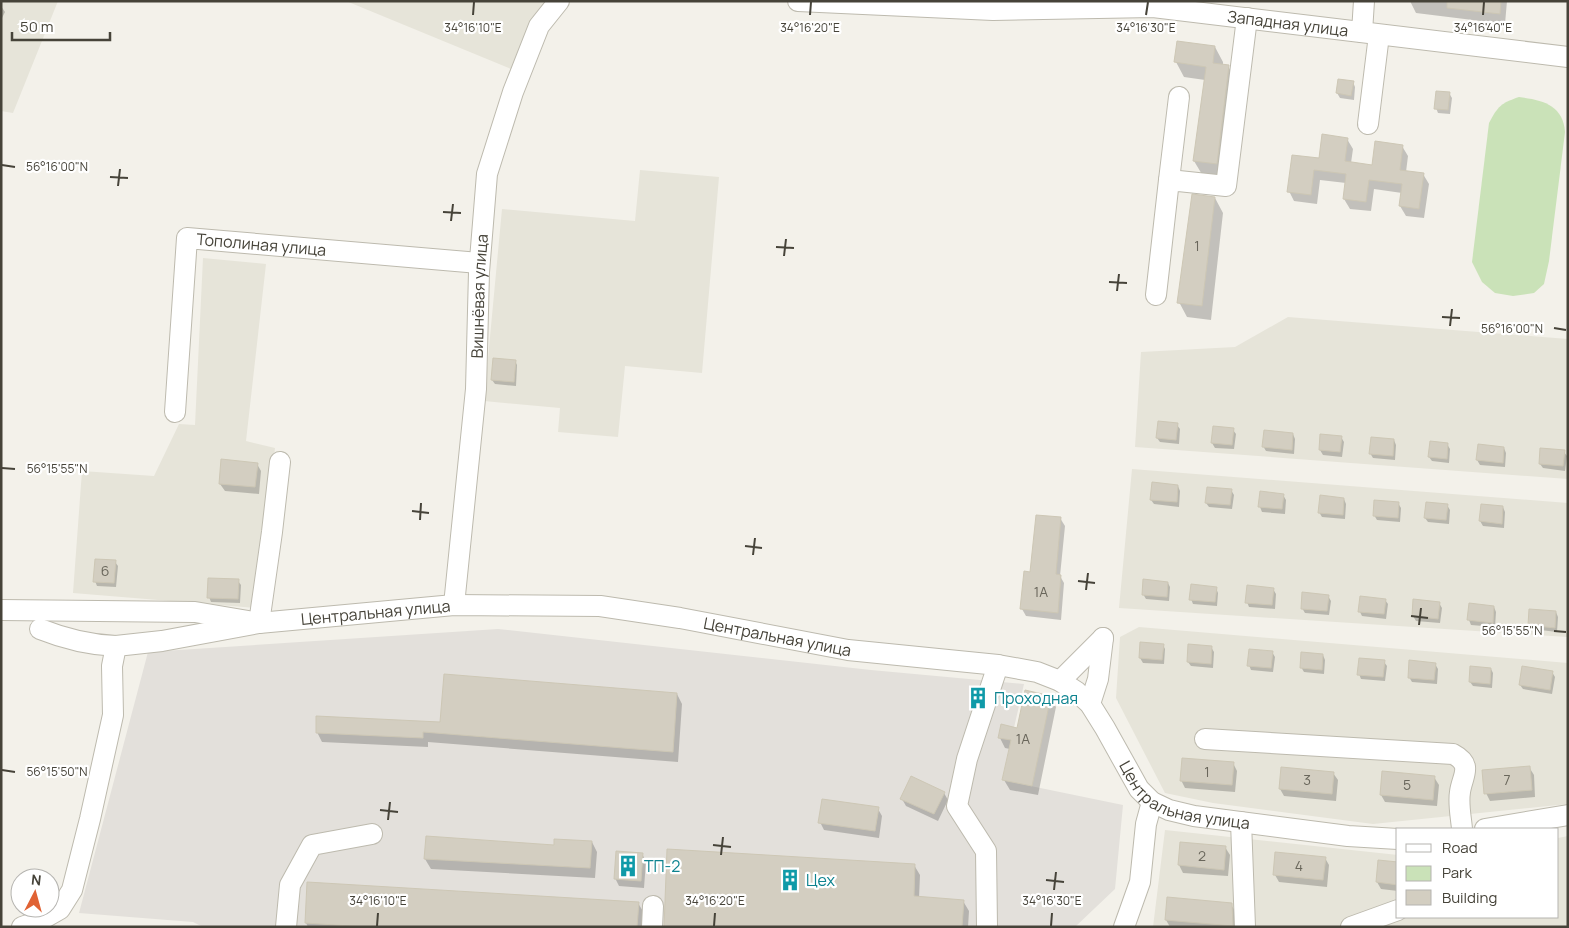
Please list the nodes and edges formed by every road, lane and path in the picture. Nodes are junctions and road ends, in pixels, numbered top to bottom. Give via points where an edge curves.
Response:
1 (558, 1) edge
2 (798, 1) edge
3 (1364, 1) edge
4 (1153, 4) edge
5 (947, 5) edge
6 (1247, 18) junction
7 (1370, 34) junction
8 (1568, 57) edge
9 (1179, 97) dead end
10 (1368, 124) dead end
11 (1169, 180) junction
12 (479, 263) junction
13 (1156, 295) dead end
14 (174, 412) dead end
15 (280, 462) dead end
16 (454, 605) junction
17 (1, 610) edge
18 (259, 622) junction
19 (40, 629) dead end
20 (116, 646) junction
21 (998, 665) junction
22 (1060, 681) junction
23 (1090, 704) junction
24 (1205, 739) dead end
25 (1152, 802) junction
26 (1568, 815) edge
27 (1241, 822) junction
28 (1462, 828) edge
29 (1491, 828) edge
30 (372, 834) dead end
31 (1396, 839) edge
32 (653, 906) dead end
33 (1396, 911) edge
34 (22, 927) edge
35 (286, 927) edge
36 (652, 927) edge
37 (987, 927) edge
38 (1124, 927) edge
39 (1245, 927) edge
40 (1351, 927) edge

1 - 12 street, Вишнёвая улица via 539,26 513,92 487,174
2 - 5 street, Западная улица
3 - 7 street
4 - 5 street, Западная улица via 993,10
4 - 6 street, Западная улица
6 - 7 street, Западная улица
6 - 11 street via 1226,186
7 - 8 street, Западная улица
7 - 10 street
9 - 11 street
11 - 13 street
12 - 14 street, Тополиная улица via 187,238
12 - 16 street, Вишнёвая улица via 476,389
15 - 18 street
16 - 18 street, Центральная улица
16 - 21 street, Центральная улица via 600,606 848,650
17 - 18 street, Центральная улица via 195,612
18 - 20 street via 162,641
19 - 20 street via 96,646
20 - 34 street via 112,666 113,715 72,890 60,908 40,921
21 - 22 street, Центральная улица via 1037,672
21 - 37 street via 967,759 957,806 986,851
22 - 23 street, Центральная улица
22 - 23 street via 1103,638 1098,679
23 - 25 street, Центральная улица via 1139,789
24 - 28 street via 1453,754 1461,758 1465,766 1460,792
25 - 27 street, Центральная улица via 1194,816
25 - 38 street via 1146,824 1140,882
26 - 29 street
27 - 31 street, Центральная улица
27 - 39 street
30 - 35 street via 312,846 290,885
32 - 36 street
33 - 40 street

